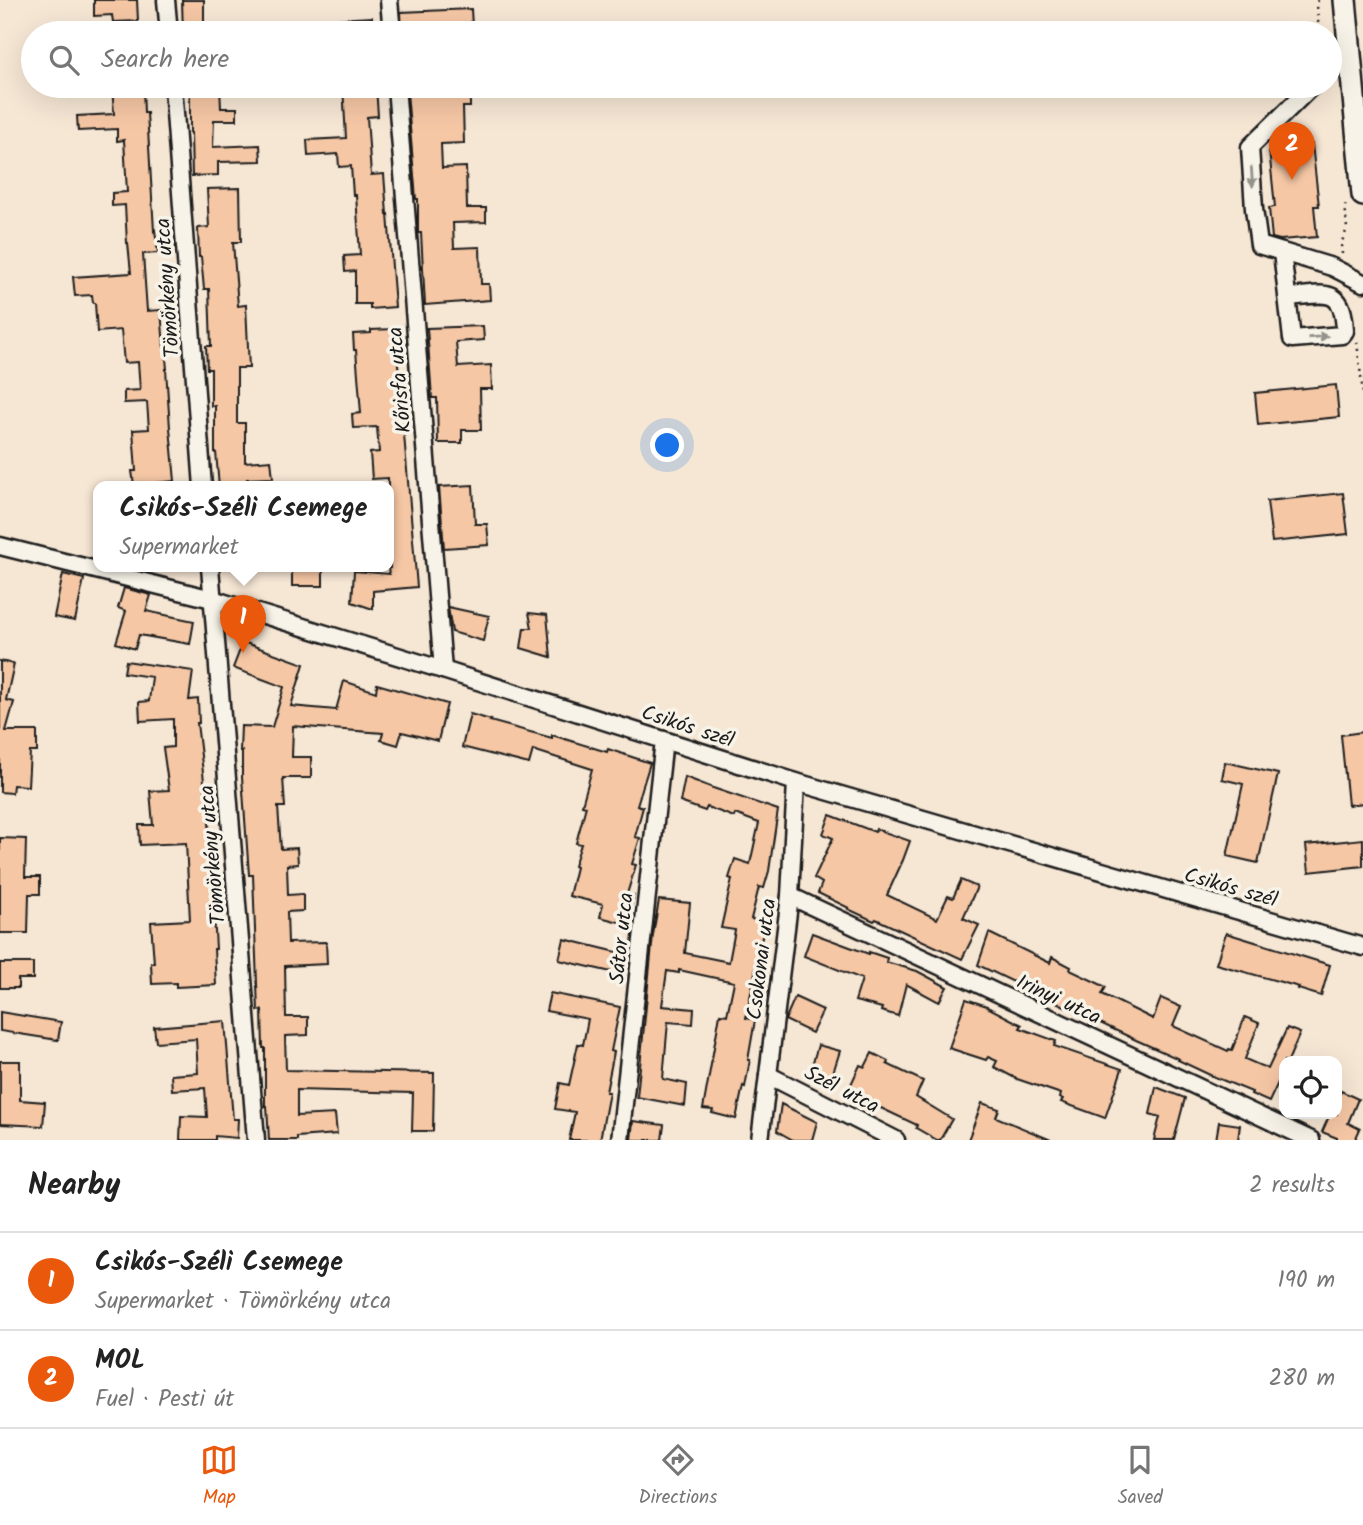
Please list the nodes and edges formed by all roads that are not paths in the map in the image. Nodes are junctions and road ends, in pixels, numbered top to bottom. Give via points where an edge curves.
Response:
1 (166, 0) edge
2 (389, 0) edge
3 (1345, 0) edge
4 (168, 21) edge
5 (391, 21) edge
6 (1349, 50) junction
7 (1342, 57) edge
8 (174, 98) edge
9 (397, 98) edge
10 (1300, 98) edge
11 (1354, 199) edge
12 (1282, 252) junction
13 (1357, 280) edge
14 (1287, 297) dead end
15 (204, 481) edge
16 (0, 546) edge
17 (93, 569) edge
18 (104, 572) edge
19 (210, 572) edge
20 (212, 599) junction
21 (443, 670) junction
22 (664, 740) junction
23 (796, 782) junction
24 (790, 896) junction
25 (1363, 947) edge
26 (768, 1075) junction
27 (256, 1140) edge
28 (620, 1140) edge
29 (760, 1140) edge
30 (896, 1140) edge
31 (1311, 1140) edge

1 - 4 street
2 - 5 street
3 - 6 main road
6 - 7 street
6 - 11 main road
8 - 15 street, Tömörkény utca
9 - 21 street, Kőrisfa utca
10 -> 12 street via 1250,147 1259,245
12 - 13 street
12 - 14 street
16 - 17 street, Csikós szél
18 - 20 street, Csikós szél
19 - 20 street, Tömörkény utca
20 - 21 street, Csikós szél
20 - 27 street, Tömörkény utca
21 - 22 street, Csikós szél
22 - 23 street, Csikós szél
22 - 28 street, Sátor utca
23 - 24 street, Csokonai utca
23 - 25 street, Csikós szél
24 - 26 street, Csokonai utca
24 - 31 street, Irinyi utca
26 - 29 street, Csokonai utca
26 - 30 street, Szél utca

